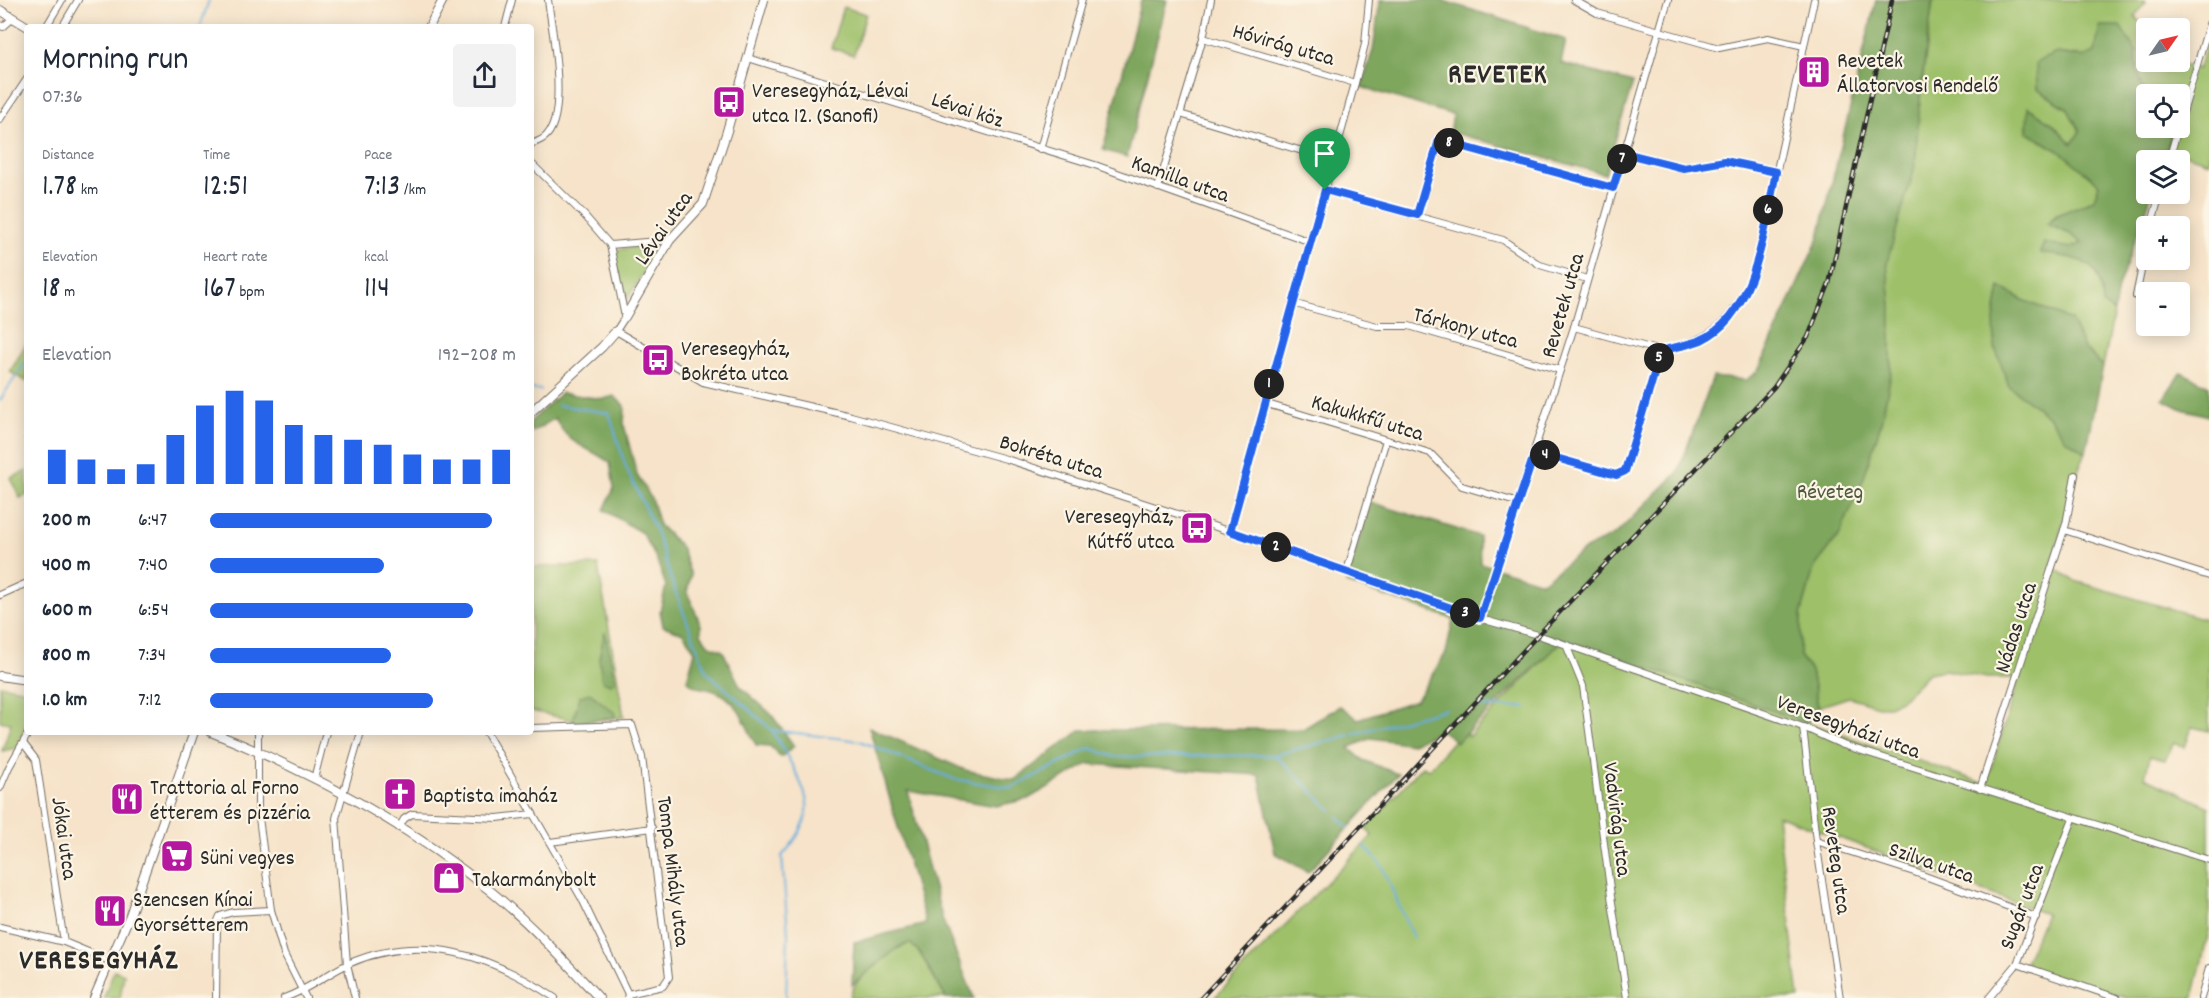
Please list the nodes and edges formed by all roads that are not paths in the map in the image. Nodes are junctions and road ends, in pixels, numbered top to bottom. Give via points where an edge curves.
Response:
1 (62, 0) edge
2 (78, 0) edge
3 (443, 0) edge
4 (512, 0) edge
5 (548, 0) edge
6 (764, 0) edge
7 (1082, 0) edge
8 (1211, 0) edge
9 (1369, 0) edge
10 (1575, 0) edge
11 (1668, 0) edge
12 (1814, 0) edge
13 (0, 10) edge
14 (13, 18) junction
15 (48, 24) edge
16 (64, 24) edge
17 (431, 24) edge
18 (506, 24) edge
19 (2209, 24) edge
20 (0, 25) edge
21 (24, 25) edge
22 (1660, 29) junction
23 (1203, 38) junction
24 (1804, 46) junction
25 (748, 58) junction
26 (1355, 82) junction
27 (24, 83) edge
28 (2190, 88) edge
29 (1180, 114) junction
30 (0, 118) edge
31 (534, 142) edge
32 (1040, 149) junction
33 (1624, 153) junction
34 (1332, 160) junction
35 (534, 166) edge
36 (1776, 172) junction
37 (1158, 188) junction
38 (1613, 188) junction
39 (1325, 190) junction
40 (1417, 215) junction
41 (670, 240) junction
42 (1308, 242) junction
43 (610, 245) junction
44 (1587, 279) junction
45 (1292, 303) junction
46 (626, 317) junction
47 (1574, 327) junction
48 (615, 331) junction
49 (1661, 351) junction
50 (1560, 370) junction
51 (1264, 403) junction
52 (534, 409) edge
53 (1386, 440) junction
54 (1535, 452) junction
55 (2075, 475) dead end
56 (1519, 503) junction
57 (2064, 530) junction
58 (1230, 531) junction
59 (1347, 571) junction
60 (2209, 576) edge
61 (24, 585) edge
62 (0, 595) edge
63 (1480, 618) junction
64 (1567, 646) junction
65 (0, 676) edge
66 (24, 680) edge
67 (534, 728) edge
68 (1803, 728) junction
69 (27, 735) edge
70 (193, 735) edge
71 (218, 735) edge
72 (258, 735) edge
73 (325, 735) edge
74 (360, 735) edge
75 (488, 735) edge
76 (23, 743) junction
77 (258, 751) junction
78 (314, 779) junction
79 (0, 788) edge
80 (1980, 789) junction
81 (344, 795) junction
82 (533, 814) junction
83 (2073, 819) junction
84 (399, 828) junction
85 (652, 828) junction
86 (1816, 841) junction
87 (550, 842) junction
88 (2209, 860) edge
89 (271, 910) junction
90 (2036, 917) junction
91 (0, 927) edge
92 (64, 942) junction
93 (110, 962) junction
94 (347, 964) junction
95 (2017, 964) junction
96 (2209, 968) edge
97 (305, 995) edge
98 (628, 996) edge
99 (2114, 997) edge
100 (94, 998) edge
101 (216, 998) edge
102 (284, 998) edge
103 (355, 998) edge
104 (555, 998) edge
105 (599, 998) edge
106 (1627, 998) edge
107 (1840, 998) edge
108 (1989, 998) edge
109 (2200, 998) edge

1 - 15 street
2 - 16 street
3 - 17 main road
4 - 18 street
5 - 31 street via 558,68 554,123 548,134
6 - 25 street, Lévai utca
7 - 32 street
8 - 23 street
9 - 26 street via 1365,44
10 - 22 street via 1597,13
11 - 22 street, Revetek utca
12 - 24 street
13 - 14 street
14 - 20 street via 3,27
14 - 21 street
19 - 28 street
22 - 24 street via 1719,48 1768,38
22 - 33 street, Revetek utca
23 - 26 street, Hóvirág utca
23 - 29 street
24 - 36 street
25 - 32 street, Lévai köz
25 - 41 street, Lévai utca via 703,204
26 - 34 street
27 - 30 street
29 - 34 street
29 - 37 street
32 - 37 street, Kamilla utca
33 - 36 street via 1684,168 1725,161
33 - 38 street, Revetek utca
34 - 39 street
35 - 43 street
36 - 49 street via 1755,271 1742,298 1725,321 1703,339
37 - 42 street, Kamilla utca
38 - 40 street via 1439,140
38 - 44 street, Revetek utca
39 - 40 street
39 - 42 street
40 - 44 street via 1503,240 1540,266
41 - 43 street
41 - 46 street, Lévai utca
42 - 45 street
43 - 46 street
44 - 47 street, Revetek utca
45 - 50 street, Tárkony utca via 1377,326 1409,326
45 - 51 street
46 - 48 street, Lévai utca
47 - 49 street
47 - 50 street, Revetek utca
48 - 52 street
48 - 58 street, Bokréta utca via 703,382 960,446
49 - 54 street via 1625,471 1616,475
50 - 54 street, Revetek utca
51 - 53 street, Kakukkfű utca
51 - 58 street
53 - 56 street, Kakukkfű utca via 1430,453 1462,486
53 - 59 street
54 - 56 street, Revetek utca
55 - 57 street, Nádas utca
56 - 63 street, Revetek utca
57 - 60 street
57 - 80 street, Nádas utca
58 - 59 street, Bokréta utca
59 - 63 street, Bokréta utca
61 - 62 street
63 - 64 street, Veresegyházi utca
64 - 68 street, Veresegyházi utca
64 - 106 street, Vadvirág utca via 1583,686
65 - 66 main road
67 - 85 street, Tompa Mihály utca via 632,724 642,757
68 - 80 street, Veresegyházi utca via 1843,745
68 - 86 street, Reveteg utca
69 - 76 street
70 - 93 main road
71 - 77 main road
72 - 77 street
73 - 78 street
74 - 81 street
75 - 82 street
76 - 79 street
76 - 92 street, Jókai utca via 36,760
77 - 78 main road
77 - 89 street via 258,810
78 - 81 main road
80 - 83 street, Veresegyházi utca
81 - 84 main road
81 - 94 street via 336,818
82 - 84 street via 497,818 412,814
82 - 87 street
83 - 88 street, Veresegyházi utca
83 - 90 street, Sugár utca
84 - 105 main road via 489,889
85 - 87 street
85 - 98 street, Tompa Mihály utca via 669,977 663,986
86 - 90 street, Szilva utca
86 - 107 street, Reveteg utca
87 - 98 street via 609,951
89 - 97 street via 284,954
89 - 101 street via 220,916
90 - 95 street, Sugár utca
91 - 92 street
92 - 93 street
93 - 100 main road
94 - 97 street
94 - 103 street
94 - 104 street via 412,947 444,950 510,970
95 - 99 street
95 - 108 street, Sugár utca
96 - 109 street
97 - 102 street

